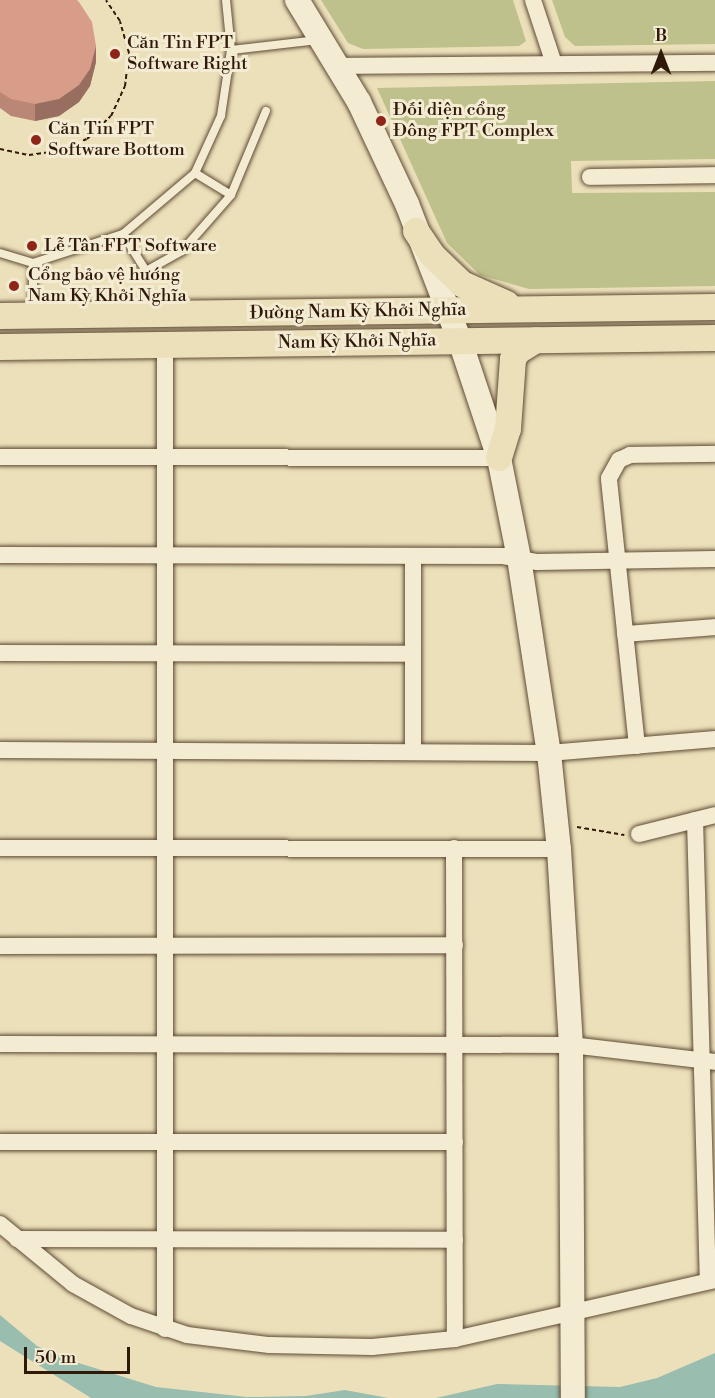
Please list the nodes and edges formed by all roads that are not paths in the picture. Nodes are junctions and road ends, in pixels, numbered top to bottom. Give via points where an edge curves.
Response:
1 (226, 0) edge
2 (297, 0) edge
3 (533, 0) edge
4 (322, 39) junction
5 (231, 50) junction
6 (715, 63) edge
7 (554, 64) junction
8 (338, 66) junction
9 (266, 111) dead end
10 (195, 173) junction
11 (715, 176) edge
12 (590, 177) dead end
13 (231, 195) junction
14 (416, 231) junction
15 (123, 234) junction
16 (0, 253) edge
17 (33, 263) junction
18 (715, 307) edge
19 (531, 309) junction
20 (446, 311) junction
21 (0, 316) edge
22 (33, 316) junction
23 (715, 338) edge
24 (536, 340) junction
25 (460, 341) junction
26 (165, 345) junction
27 (0, 347) edge
28 (715, 454) edge
29 (0, 457) edge
30 (166, 458) junction
31 (499, 458) junction
32 (166, 554) junction
33 (0, 555) edge
34 (413, 556) junction
35 (519, 558) junction
36 (715, 559) edge
37 (616, 561) junction
38 (715, 627) edge
39 (625, 634) junction
40 (0, 653) edge
41 (165, 653) junction
42 (413, 654) junction
43 (715, 740) edge
44 (637, 746) junction
45 (0, 750) edge
46 (166, 750) junction
47 (414, 752) junction
48 (549, 753) junction
49 (715, 815) edge
50 (695, 820) junction
51 (639, 834) road end
52 (0, 848) edge
53 (166, 848) junction
54 (454, 848) junction
55 (559, 849) junction
56 (454, 945) junction
57 (0, 946) edge
58 (165, 946) junction
59 (0, 1044) edge
60 (166, 1044) junction
61 (455, 1044) junction
62 (571, 1045) junction
63 (708, 1062) edge
64 (0, 1142) edge
65 (166, 1142) junction
66 (455, 1142) junction
67 (0, 1224) edge
68 (17, 1239) junction
69 (165, 1239) junction
70 (455, 1240) junction
71 (712, 1280) edge
72 (573, 1313) junction
73 (165, 1329) junction
74 (455, 1339) junction
75 (573, 1388) edge

1 - 5 lane
2 - 4 street
3 - 7 street
4 - 5 lane
4 - 8 street
5 - 10 lane via 221,116
6 - 7 street
7 - 8 street
8 - 14 street via 386,155
9 - 13 lane
10 - 13 lane
10 - 15 lane
11 - 12 street
13 - 15 lane via 182,251 146,271
14 - 19 main road via 437,261 462,284 487,298
14 - 20 street
15 - 17 lane
16 - 17 lane
17 - 22 lane
18 - 19 main road, Đường Nam Kỳ Khởi Nghĩa
19 - 20 main road, Đường Nam Kỳ Khởi Nghĩa
20 - 22 main road, Đường Nam Kỳ Khởi Nghĩa
20 - 25 street
21 - 22 main road, Đường Nam Kỳ Khởi Nghĩa
23 - 24 main road, Nam Kỳ Khởi Nghĩa
24 - 25 main road, Nam Kỳ Khởi Nghĩa
24 - 31 main road via 513,359 508,429
25 - 26 main road, Nam Kỳ Khởi Nghĩa
25 - 31 street
26 - 27 main road, Nam Kỳ Khởi Nghĩa
26 - 30 street
28 - 37 street via 642,454 619,460 612,469 608,489
29 - 30 street
30 - 31 street
30 - 32 street
31 - 35 street
32 - 33 street
32 - 34 street
32 - 41 street
34 - 35 street
34 - 42 street
35 - 37 street via 537,562
35 - 48 street
36 - 37 street
37 - 39 street
38 - 39 street
39 - 44 street
40 - 41 street
41 - 42 street
41 - 46 street
42 - 47 street
43 - 44 street
44 - 48 street
45 - 46 street
46 - 47 street
46 - 53 street
47 - 48 street
48 - 55 street
49 - 50 street
50 - 51 street
50 - 63 street
52 - 53 street
53 - 54 street
53 - 58 street
54 - 55 street
54 - 56 street
55 - 62 street
56 - 58 street
56 - 61 street
57 - 58 street
58 - 60 street
59 - 60 street
60 - 61 street
60 - 65 street
61 - 62 street
61 - 66 street
62 - 63 street
62 - 72 street
63 - 71 street
64 - 65 street
65 - 66 street
65 - 69 street
66 - 70 street
67 - 68 street
68 - 69 street
68 - 73 street via 92,1295
69 - 70 street
69 - 73 street
70 - 74 street
71 - 72 street
72 - 74 street
72 - 75 street
73 - 74 street via 238,1342 304,1347 372,1347

